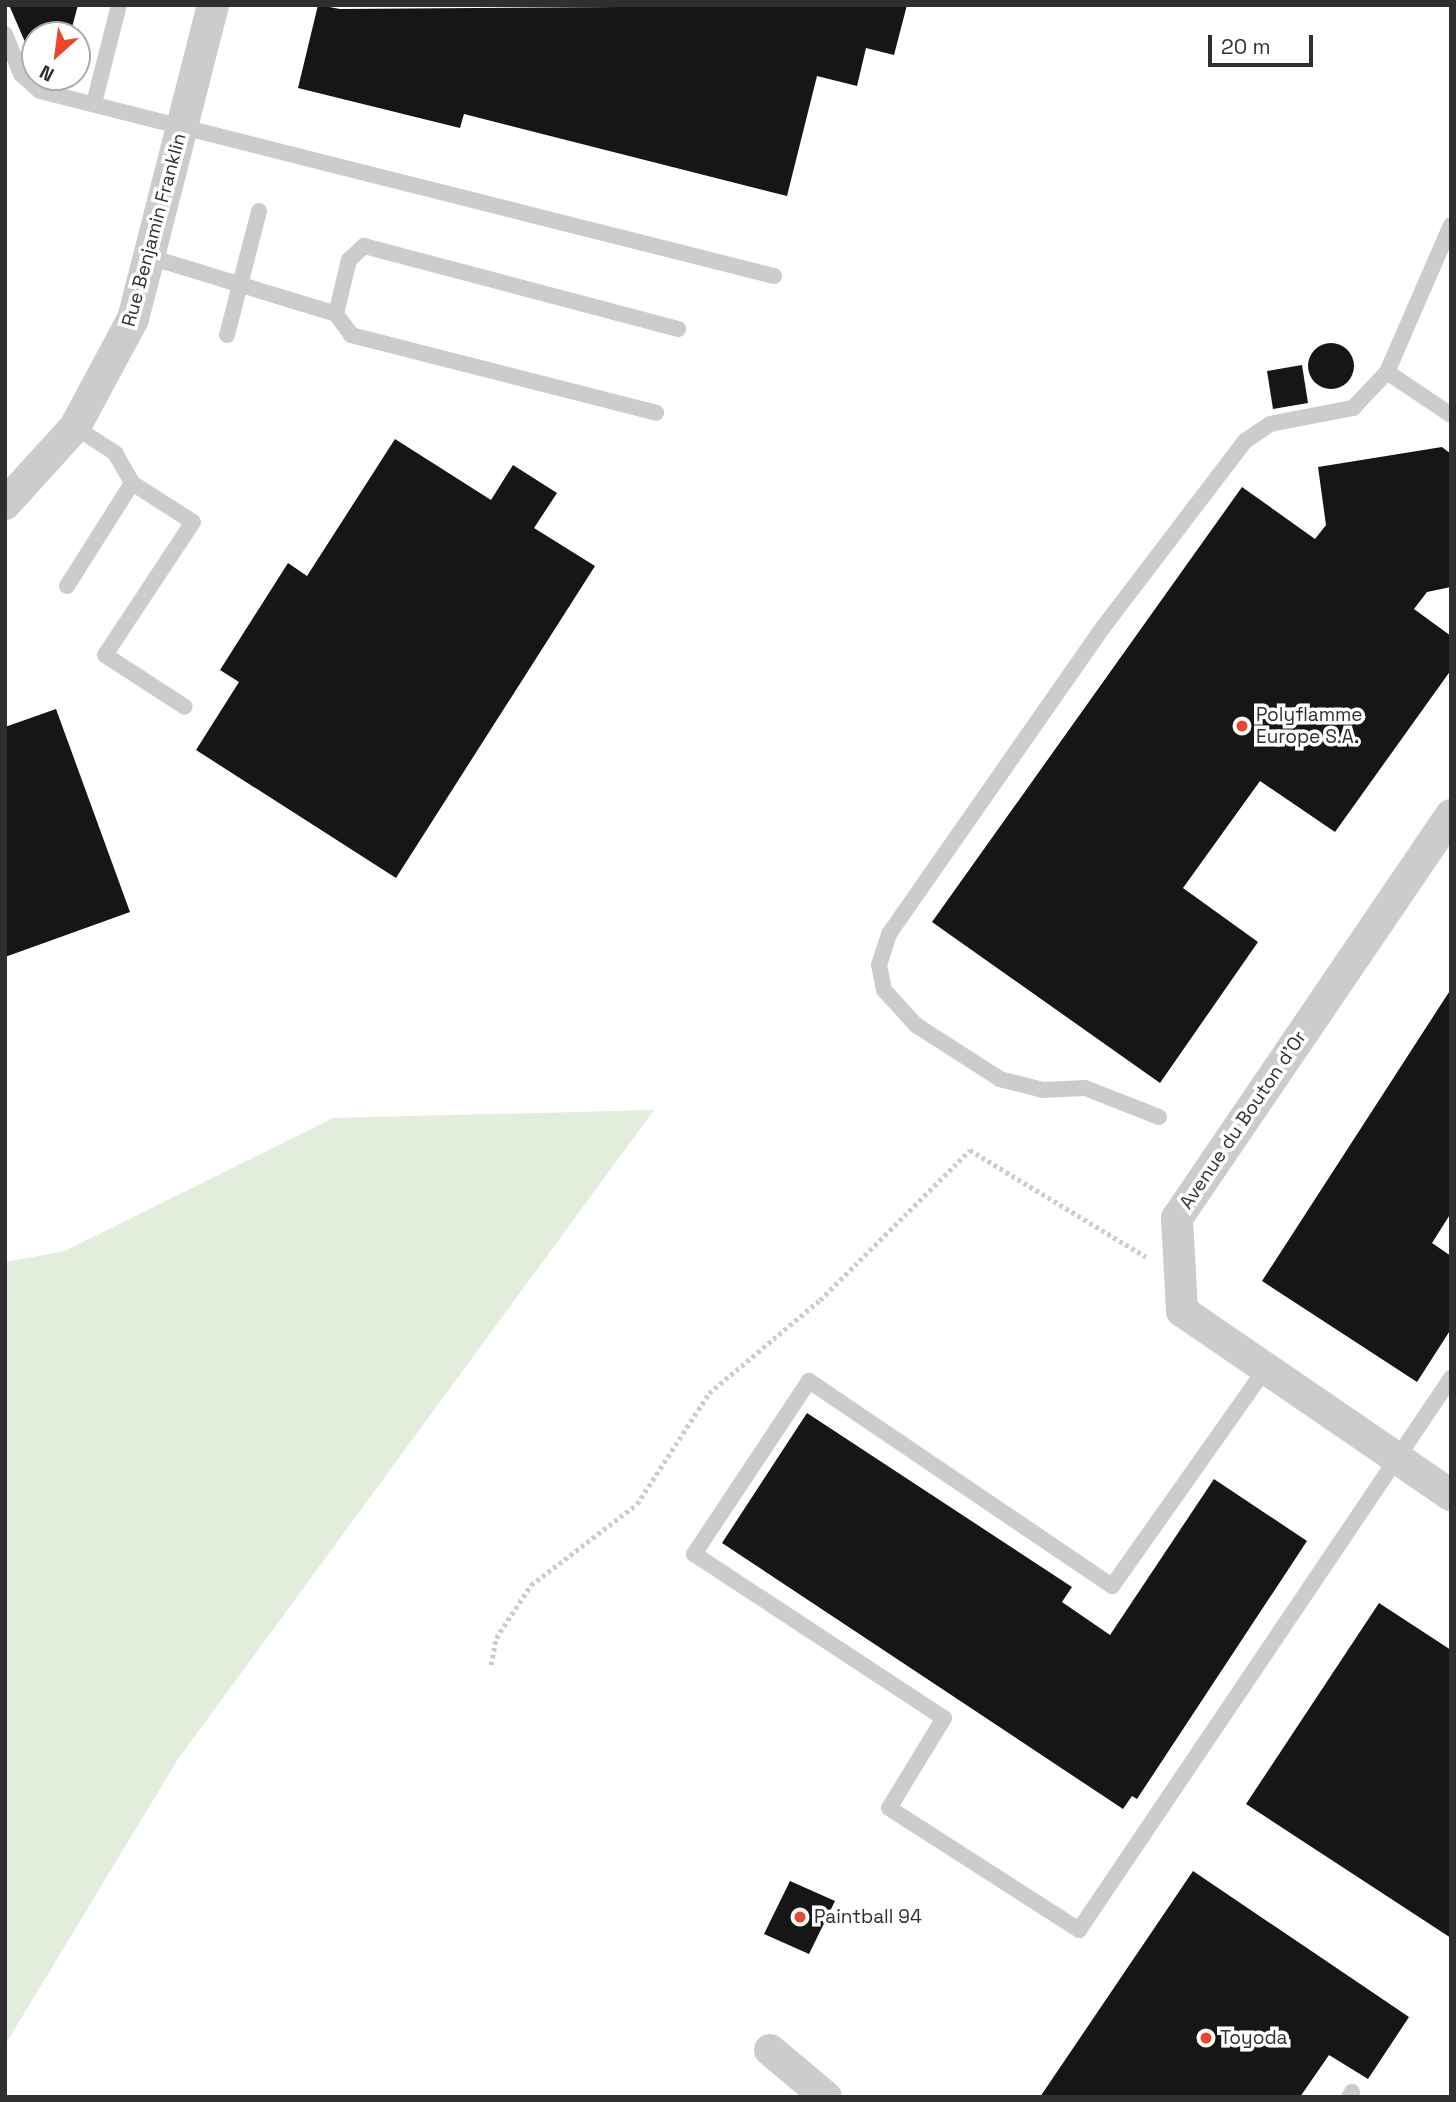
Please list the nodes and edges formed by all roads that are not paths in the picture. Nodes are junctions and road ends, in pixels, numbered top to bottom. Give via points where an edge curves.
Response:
1 (119, 5) edge
2 (213, 5) edge
3 (5, 34) edge
4 (94, 103) junction
5 (183, 125) junction
6 (259, 211) dead end
7 (1451, 225) edge
8 (150, 257) junction
9 (774, 276) dead end
10 (239, 288) junction
11 (336, 314) junction
12 (678, 329) dead end
13 (227, 335) dead end
14 (1387, 372) junction
15 (656, 413) dead end
16 (1451, 415) edge
17 (75, 427) junction
18 (132, 483) junction
19 (5, 504) edge
20 (67, 586) dead end
21 (185, 707) dead end
22 (1451, 814) edge
23 (1159, 1117) dead end
24 (1266, 1368) junction
25 (1451, 1378) edge
26 (1399, 1460) junction
27 (1451, 1495) edge
28 (771, 2050) dead end
29 (826, 2097) edge

1 - 4 lane
2 - 5 street, Rue Benjamin Franklin
3 - 4 lane via 21,74 40,91
4 - 5 lane
5 - 8 street, Rue Benjamin Franklin
5 - 9 lane
6 - 10 lane
7 - 14 lane
8 - 10 lane
8 - 17 street, Rue Benjamin Franklin via 133,319
10 - 11 lane
10 - 13 lane
11 - 12 lane via 349,260 364,246
11 - 15 lane via 351,335
14 - 16 lane
14 - 23 lane via 1353,408 1270,424 1245,441 1083,656 889,934 879,965 884,990 916,1025 1000,1079 1043,1090 1095,1090
17 - 18 lane via 116,453
17 - 19 street, Rue Benjamin Franklin
18 - 20 lane
18 - 21 lane via 192,523 105,655
22 - 24 street, Avenue du Bouton d'Or via 1177,1218 1182,1311
24 - 26 street, Avenue du Bouton d'Or
24 - 26 lane via 1111,1586 809,1381 694,1554 944,1718 889,1808 1079,1930
25 - 26 lane
26 - 27 street, Avenue du Bouton d'Or
28 - 29 street

